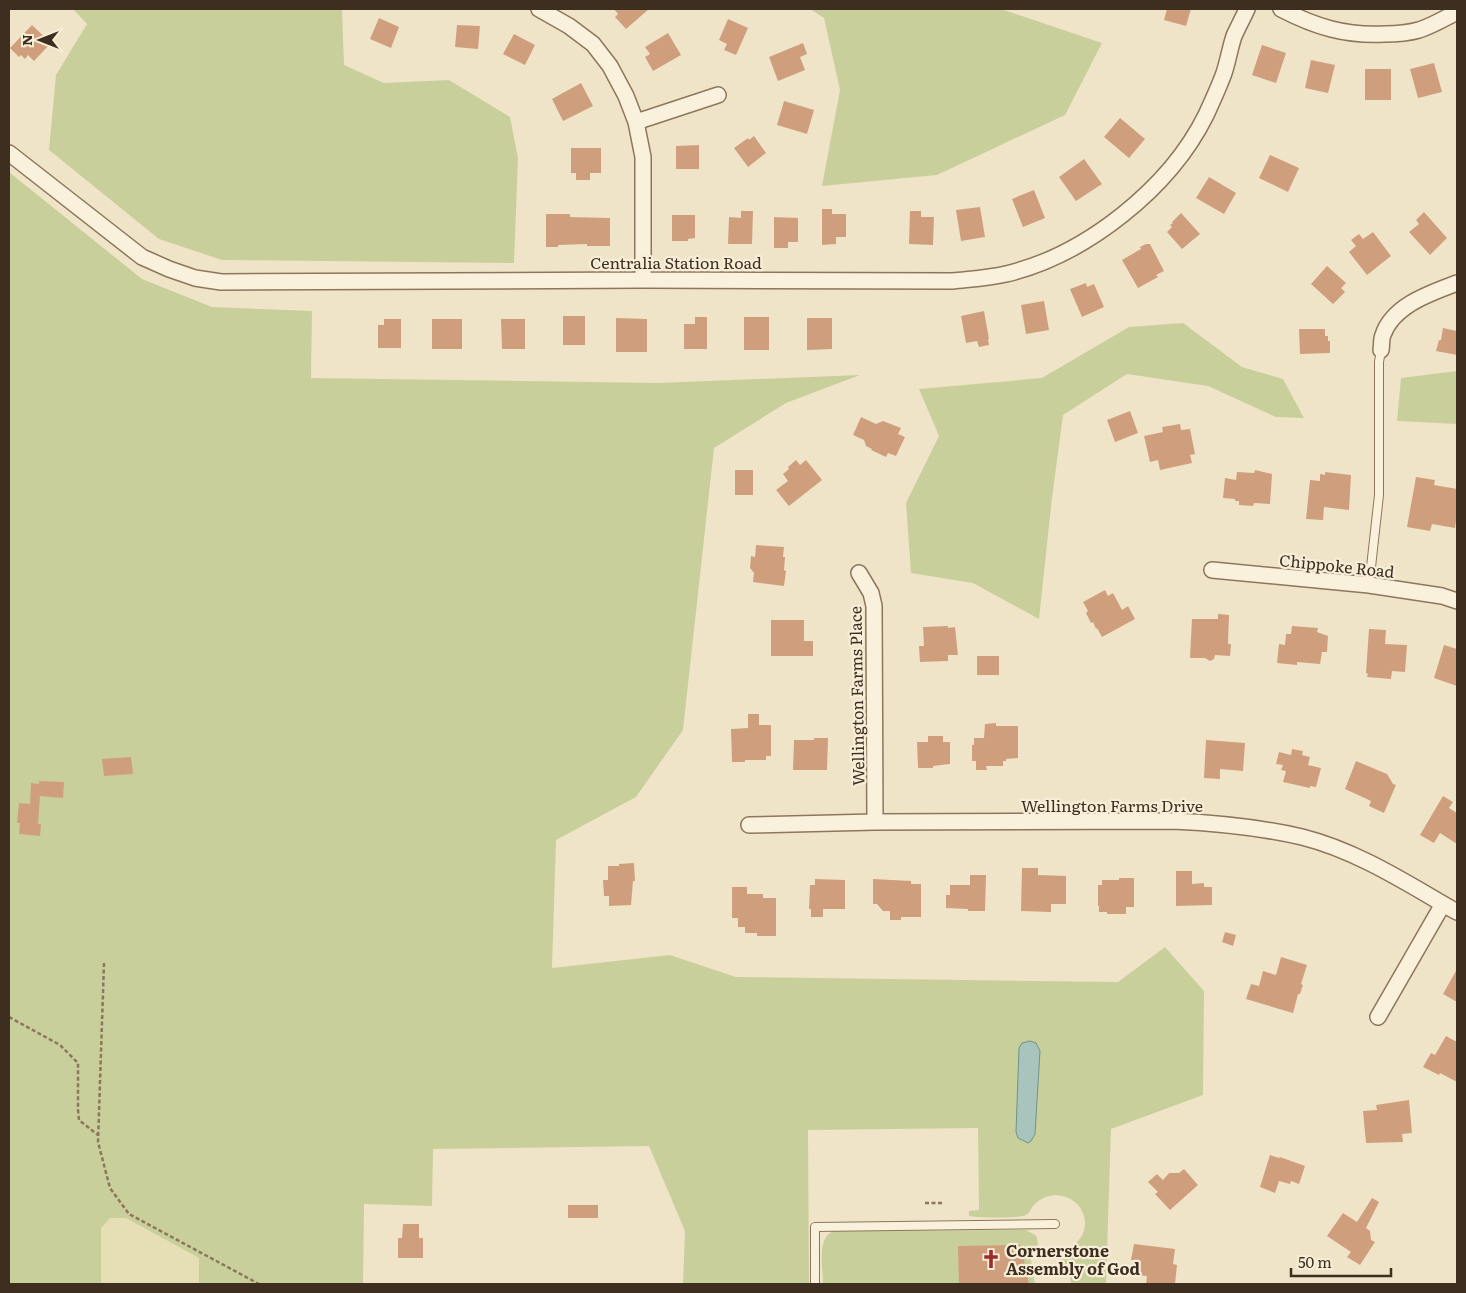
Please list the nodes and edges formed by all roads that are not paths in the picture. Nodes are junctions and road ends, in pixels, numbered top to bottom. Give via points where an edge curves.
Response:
1 (540, 9) edge
2 (1247, 9) edge
3 (1281, 9) edge
4 (1457, 12) edge
5 (718, 95) dead end
6 (636, 122) junction
7 (9, 153) edge
8 (643, 280) junction
9 (1457, 282) edge
10 (1382, 350) joint
11 (1212, 570) dead end
12 (859, 573) dead end
13 (1369, 585) junction
14 (1457, 600) edge
15 (875, 822) junction
16 (749, 825) dead end
17 (1444, 904) junction
18 (1457, 912) edge
19 (1378, 1017) dead end
20 (1055, 1224) dead end
21 (815, 1284) edge

1 - 6 street via 593,44 610,66
2 - 8 street, Centralia Station Road via 1206,116 1180,158 1121,217 1042,262 1007,274 953,281
3 - 4 street via 1330,30 1374,35 1419,30
5 - 6 street
6 - 8 street via 644,157
7 - 8 street, Centralia Station Road via 142,257 195,278 221,282
9 - 10 street via 1410,303 1398,313 1382,336
10 - 13 lane via 1379,362 1379,495
11 - 13 street, Chippoke Road
12 - 15 street, Wellington Farms Place via 871,593 874,606
13 - 14 street, Chippoke Road
15 - 16 street, Wellington Farms Drive
15 - 17 street, Wellington Farms Drive via 1172,821 1260,829 1334,848 1371,864
17 - 18 street, Wellington Farms Drive
17 - 19 street
20 - 21 lane via 815,1227

